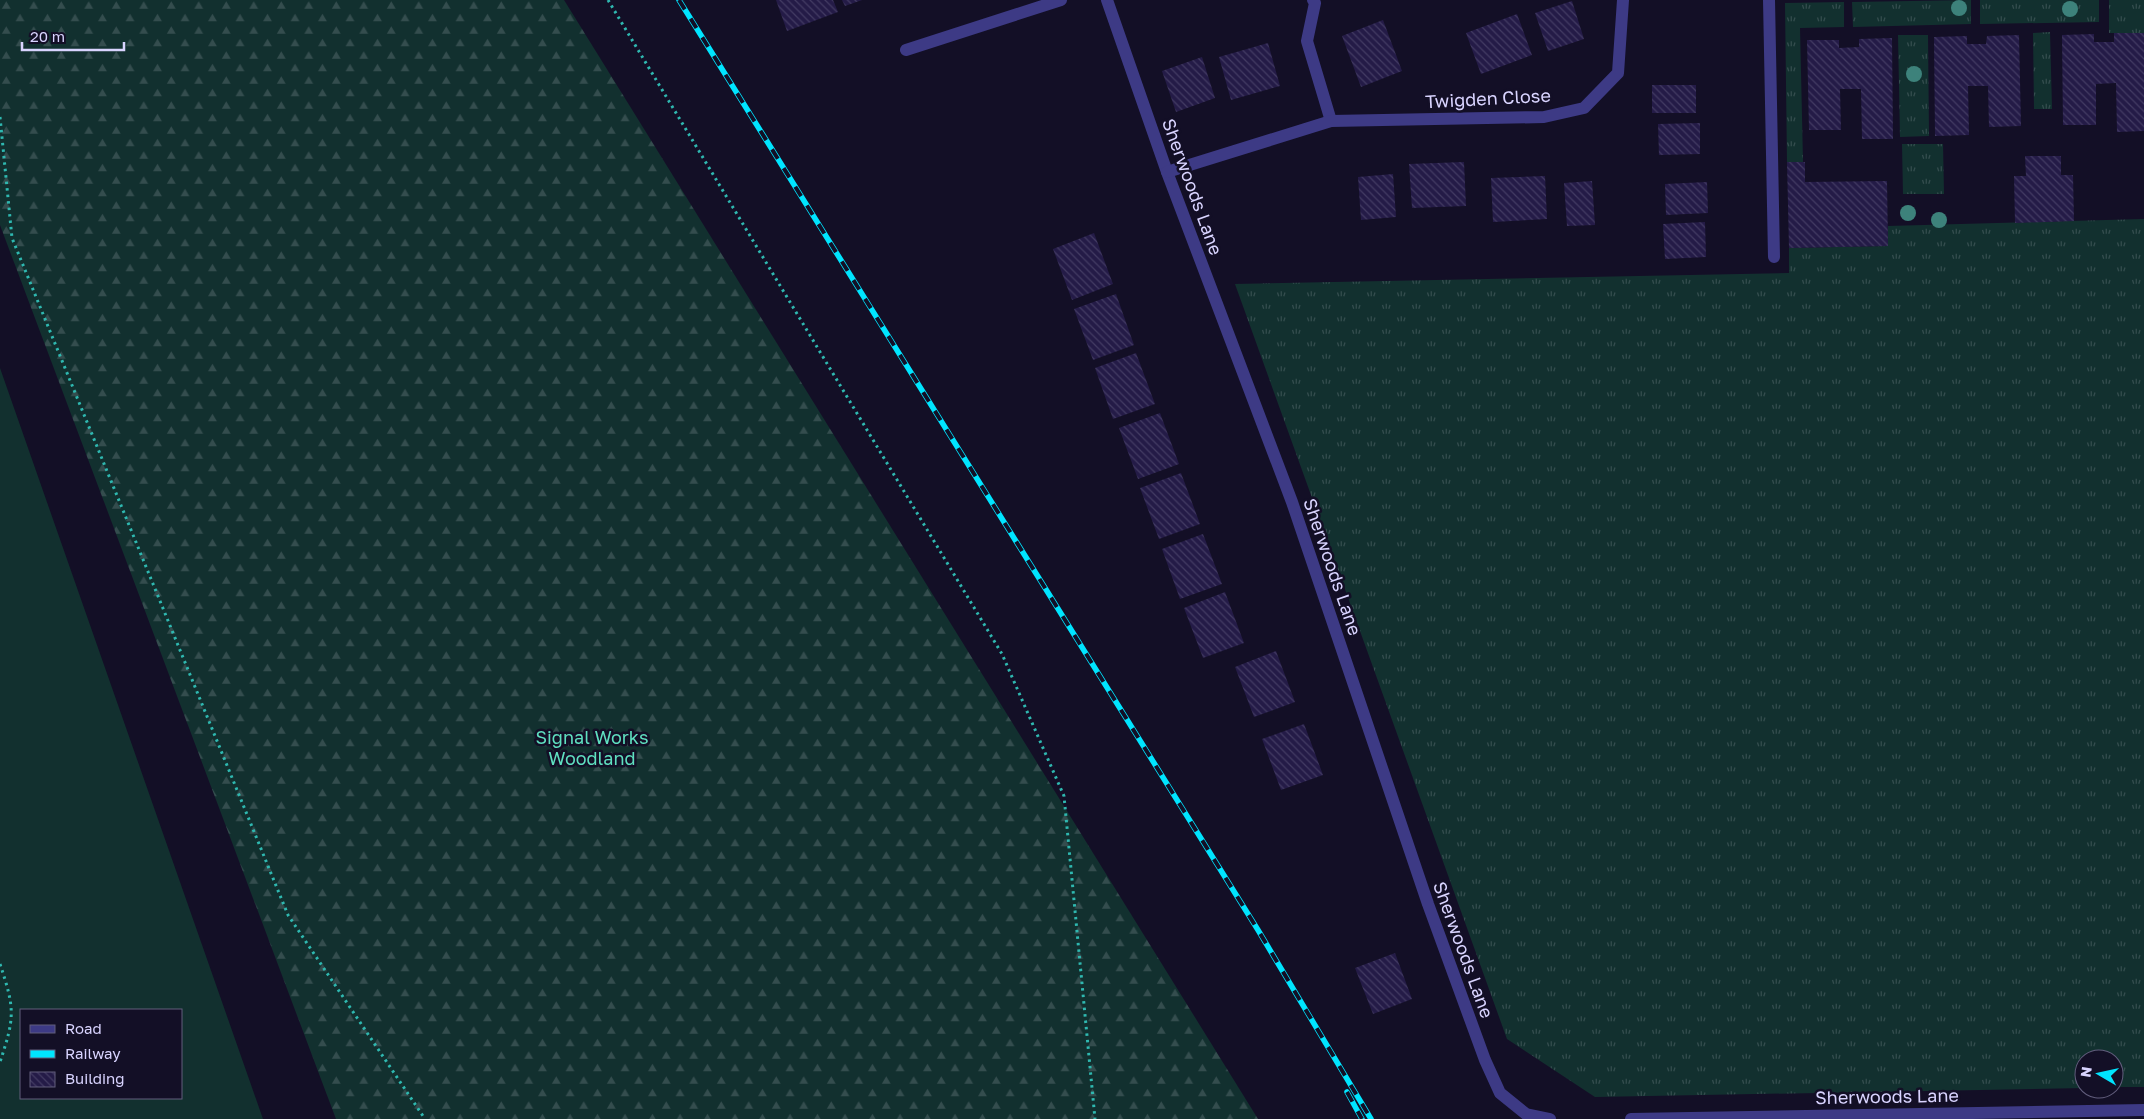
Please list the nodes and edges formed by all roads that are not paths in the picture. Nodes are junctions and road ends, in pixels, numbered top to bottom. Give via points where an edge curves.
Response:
1 (1061, 0) edge
2 (1107, 0) edge
3 (1313, 0) edge
4 (1623, 0) edge
5 (1769, 0) edge
6 (906, 50) dead end
7 (1332, 121) junction
8 (1167, 172) junction
9 (1774, 257) dead end
10 (2144, 1110) edge
11 (1550, 1119) edge
12 (1631, 1119) edge

1 - 6 street
2 - 8 street, Sherwoods Lane
3 - 7 street via 1307,41
4 - 7 street, Twigden Close via 1618,73 1584,108 1544,117
5 - 9 street
7 - 8 street, Twigden Close
8 - 11 street, Sherwoods Lane via 1292,502 1424,895 1485,1060 1500,1093 1526,1114
10 - 12 street, Sherwoods Lane

